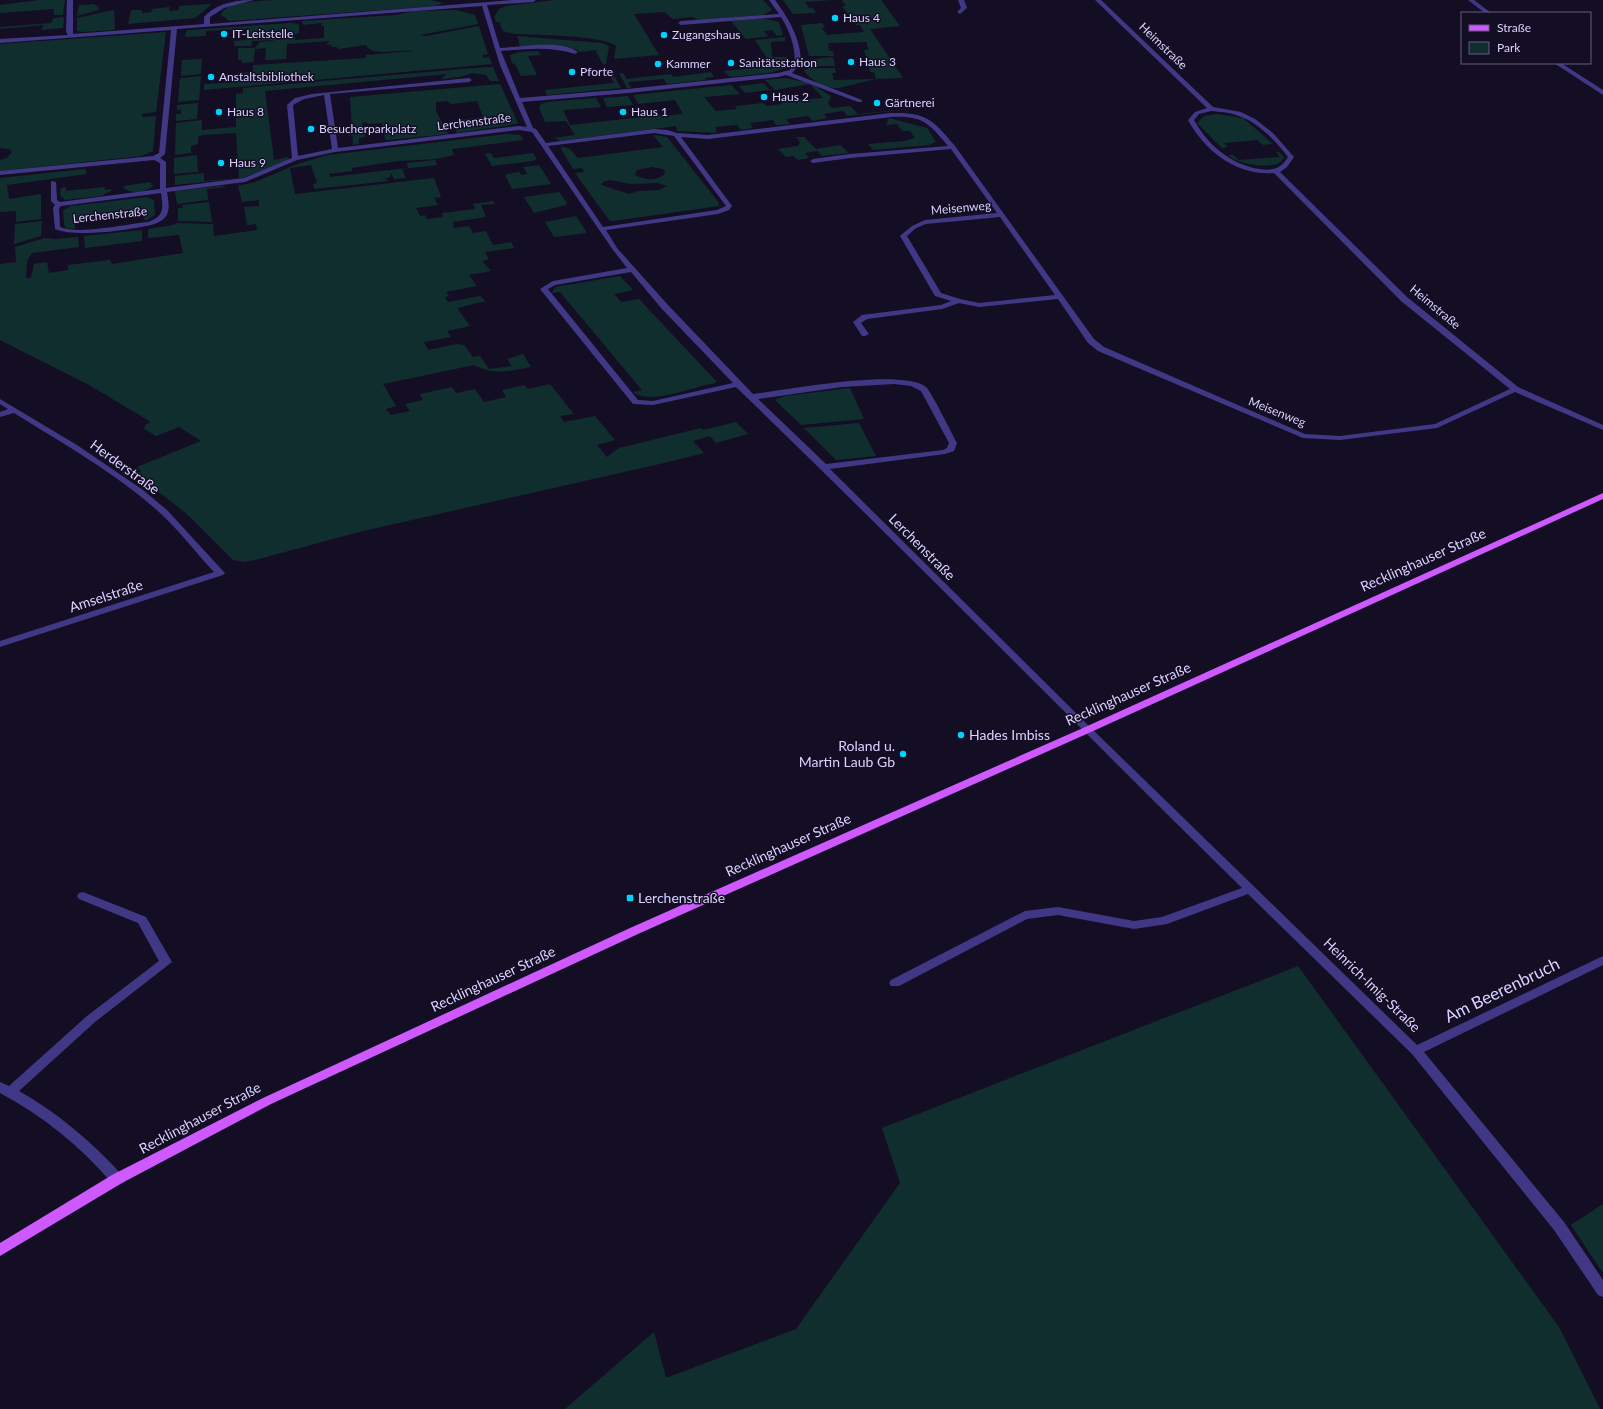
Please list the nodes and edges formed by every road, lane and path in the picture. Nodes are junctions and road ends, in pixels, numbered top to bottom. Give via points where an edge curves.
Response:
1 (70, 0) edge
2 (251, 0) edge
3 (447, 0) edge
4 (533, 0) edge
5 (772, 0) edge
6 (961, 0) edge
7 (1098, 0) edge
8 (1471, 0) edge
9 (484, 5) junction
10 (465, 6) junction
11 (960, 12) dead end
12 (1487, 12) edge
13 (783, 15) junction
14 (681, 23) dead end
15 (207, 26) junction
16 (174, 28) junction
17 (70, 34) junction
18 (0, 35) edge
19 (0, 42) edge
20 (498, 50) junction
21 (575, 52) dead end
22 (1559, 64) edge
23 (787, 73) junction
24 (470, 80) dead end
25 (327, 93) junction
26 (1603, 93) edge
27 (519, 100) junction
28 (860, 101) dead end
29 (1210, 109) junction
30 (530, 128) junction
31 (676, 135) junction
32 (545, 145) junction
33 (953, 147) junction
34 (335, 150) junction
35 (155, 158) junction
36 (295, 159) junction
37 (812, 161) dead end
38 (1275, 171) junction
39 (0, 174) edge
40 (53, 182) dead end
41 (164, 188) junction
42 (59, 204) junction
43 (1001, 215) junction
44 (601, 229) junction
45 (632, 269) junction
46 (1059, 297) junction
47 (958, 301) junction
48 (865, 334) dead end
49 (738, 384) junction
50 (1515, 388) junction
51 (751, 397) junction
52 (0, 401) edge
53 (14, 410) junction
54 (0, 415) edge
55 (1603, 428) edge
56 (824, 467) junction
57 (1603, 496) edge
58 (220, 573) joint
59 (0, 644) edge
60 (1087, 730) junction
61 (1250, 889) junction
62 (83, 896) dead end
63 (1603, 960) edge
64 (895, 983) dead end
65 (1416, 1051) junction
66 (5, 1089) edge
67 (117, 1179) junction
68 (0, 1250) edge
69 (1603, 1291) edge

1 - 17 street
2 - 15 street via 231,3 216,9 207,17
3 - 10 street
4 - 9 street
5 - 13 street
6 - 11 street via 964,8
7 - 29 street, Heimstraße
8 - 12 street
9 - 10 street
9 - 20 street, Lerchenstraße
10 - 15 street
13 - 14 street
13 - 23 street via 793,36 798,58 796,68
15 - 16 street
16 - 17 street
16 - 35 street via 162,154
17 - 18 street via 61,31
17 - 19 street
20 - 21 street via 558,47
20 - 27 street, Lerchenstraße
22 - 26 street
23 - 27 street via 678,86
23 - 28 street
24 - 25 street
25 - 34 street
25 - 36 street via 305,97 290,105
27 - 30 street, Lerchenstraße
29 - 38 street via 1249,117 1282,144 1291,157 1288,163
29 - 38 street via 1197,114 1191,120 1196,130 1217,151 1232,164 1250,169
30 - 32 street, Lerchenstraße via 536,131
30 - 34 street, Lerchenstraße
31 - 32 street via 654,132
31 - 33 street, Meisenweg via 708,137 905,114 917,115 931,121
31 - 44 street via 728,202 728,208 718,212
32 - 44 street, Lerchenstraße
33 - 37 street
33 - 43 street, Meisenweg
34 - 36 street, Lerchenstraße
35 - 39 street
35 - 41 street via 163,161
36 - 41 street, Lerchenstraße via 245,180
38 - 50 street, Heimstraße via 1404,298
40 - 42 street, Lerchenstraße via 54,201
41 - 42 street, Lerchenstraße
41 - 42 street, Lerchenstraße via 164,216 149,224 80,232 62,231 57,228 56,208
43 - 46 street, Meisenweg
43 - 47 street, Meisenweg via 925,222 903,236 938,294
44 - 45 street, Lerchenstraße
45 - 49 street, Lerchenstraße
45 - 49 street via 553,283 544,289 636,402 653,403
46 - 47 street, Meisenweg via 979,304
46 - 50 street, Meisenweg via 1091,341 1101,349 1303,436 1340,438 1437,426
47 - 48 street via 942,307 865,317 857,322
49 - 51 street, Lerchenstraße
50 - 55 street, Heimstraße
51 - 56 street, Lerchenstraße
51 - 56 street via 883,380 916,385 924,389 953,443 951,449 945,452
52 - 53 street, Herderstraße
53 - 54 street
53 - 58 street, Herderstraße via 104,466 140,492 164,512
56 - 60 street, Lerchenstraße
57 - 60 main road, Recklinghauser Straße
58 - 59 street, Amselstraße
60 - 61 street, Heinrich-Imig-Straße
60 - 67 main road, Recklinghauser Straße via 634,931 275,1097
61 - 64 street via 1163,921 1134,925 1058,911 1025,915
61 - 65 street, Heinrich-Imig-Straße
62 - 66 street via 142,920 166,962
63 - 65 street, Am Beerenbruch
65 - 69 street, Heinrich-Imig-Straße via 1559,1226
66 - 67 street via 66,1129 96,1155
67 - 68 main road, Recklinghauser Straße

